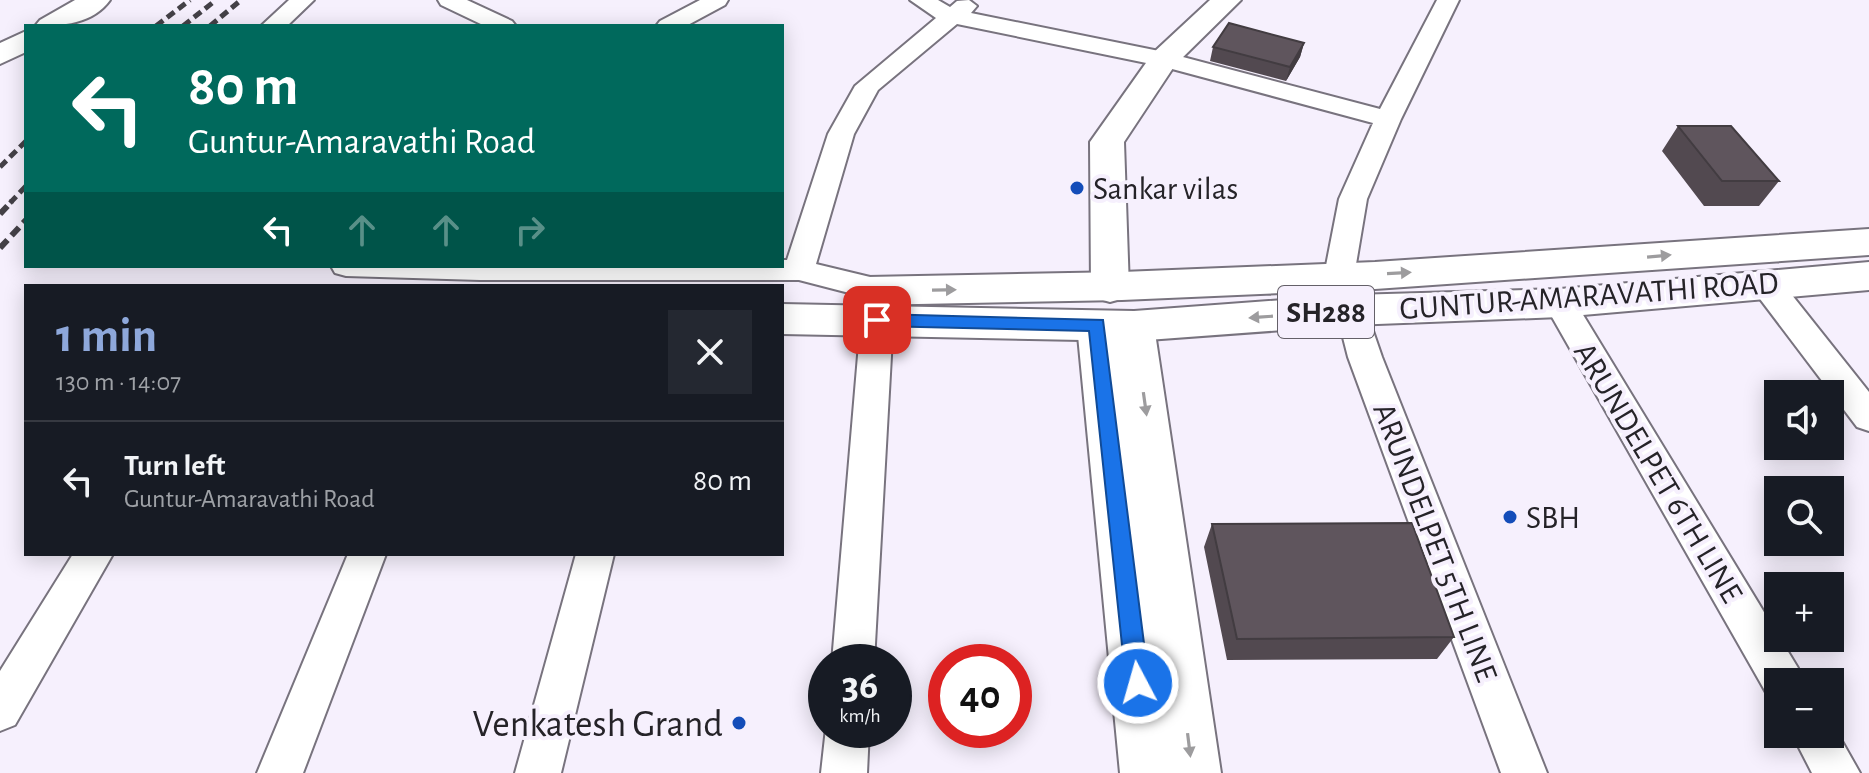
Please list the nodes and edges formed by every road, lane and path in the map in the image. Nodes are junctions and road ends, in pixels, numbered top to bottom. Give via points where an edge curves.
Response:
1 (96, 0) edge
2 (303, 0) edge
3 (449, 0) edge
4 (921, 0) edge
5 (974, 0) edge
6 (1227, 0) edge
7 (1448, 0) edge
8 (704, 2) edge
9 (950, 16) junction
10 (54, 24) edge
11 (275, 24) edge
12 (500, 24) edge
13 (671, 24) edge
14 (24, 41) edge
15 (0, 55) edge
16 (1164, 59) junction
17 (1388, 119) junction
18 (1869, 242) edge
19 (481, 268) edge
20 (1869, 276) edge
21 (790, 282) edge
22 (1765, 283) junction
23 (1346, 293) junction
24 (1560, 303) junction
25 (1114, 313) junction
26 (879, 314) junction
27 (784, 319) edge
28 (784, 333) edge
29 (1869, 417) edge
30 (93, 556) edge
31 (366, 556) edge
32 (594, 556) edge
33 (854, 644) edge
34 (1775, 668) edge
35 (0, 710) edge
36 (846, 748) edge
37 (1822, 748) edge
38 (280, 773) edge
39 (538, 773) edge
40 (844, 773) edge
41 (1148, 773) edge
42 (1193, 773) edge
43 (1524, 773) edge
44 (1837, 773) edge

1 - 10 street
2 - 11 street
3 - 12 street
4 - 9 street
5 - 9 street
6 - 16 street
7 - 17 street
8 - 13 street
9 - 16 street
9 - 21 street via 868,86 841,134
14 - 15 street
16 - 17 street
16 - 25 street via 1107,142
17 - 23 street via 1353,199
23 -> 18 main road, SH288 via 1546,266
19 - 21 street
20 - 22 main road, GUNTUR-AMARAVATHI ROAD / SH288
21 - 26 main road, SH288
22 - 24 main road, GUNTUR-AMARAVATHI ROAD / SH288
22 - 29 street
23 - 24 main road, GUNTUR-AMARAVATHI ROAD / SH288
23 - 25 main road, GUNTUR-AMARAVATHI ROAD / SH288
23 - 43 street, ARUNDELPET 5TH LINE via 1365,357
24 - 34 street, ARUNDELPET 6TH LINE
25 - 26 main road, GUNTUR-AMARAVATHI ROAD / SH288
25 - 41 street
25 -> 42 street
26 - 27 main road, GUNTUR-AMARAVATHI ROAD / SH288
26 - 28 street
26 - 33 street
30 - 35 street
31 - 38 street
32 - 39 street
36 - 40 street
37 - 44 street

